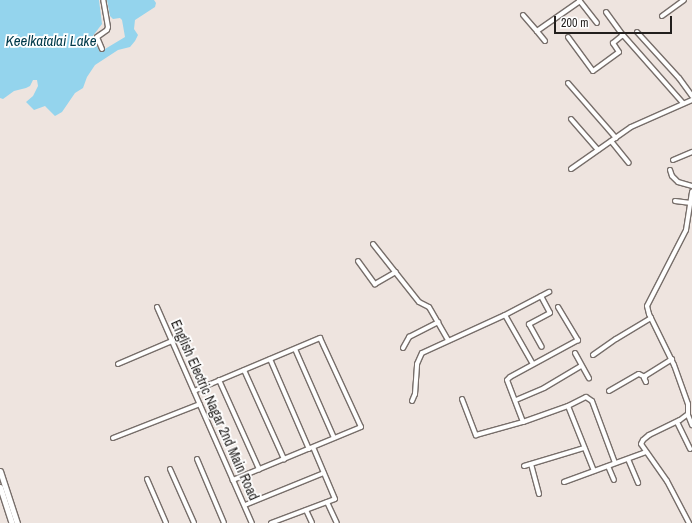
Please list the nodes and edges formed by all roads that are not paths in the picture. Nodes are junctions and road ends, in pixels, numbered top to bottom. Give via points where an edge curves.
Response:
1 (103, 0) edge
2 (580, 0) edge
3 (684, 0) edge
4 (606, 12) dead end
5 (523, 15) dead end
6 (662, 16) dead end
7 (597, 23) dead end
8 (537, 32) junction
9 (637, 32) dead end
10 (624, 36) junction
11 (568, 37) dead end
12 (545, 41) dead end
13 (102, 49) dead end
14 (568, 83) dead end
15 (692, 96) edge
16 (692, 100) edge
17 (682, 103) junction
18 (571, 119) dead end
19 (616, 138) junction
20 (611, 141) junction
21 (598, 150) junction
22 (692, 152) edge
23 (673, 160) dead end
24 (629, 163) dead end
25 (571, 169) dead end
26 (670, 170) dead end
27 (692, 186) edge
28 (692, 191) edge
29 (675, 201) dead end
30 (691, 203) junction
31 (373, 244) dead end
32 (358, 261) dead end
33 (396, 272) junction
34 (548, 292) dead end
35 (541, 296) junction
36 (157, 307) dead end
37 (558, 307) dead end
38 (505, 315) junction
39 (651, 318) junction
40 (438, 322) junction
41 (448, 340) junction
42 (172, 341) junction
43 (542, 347) dead end
44 (403, 348) dead end
45 (295, 349) junction
46 (575, 353) dead end
47 (594, 355) dead end
48 (270, 359) junction
49 (672, 360) junction
50 (118, 364) dead end
51 (533, 364) junction
52 (582, 366) junction
53 (244, 370) junction
54 (645, 377) junction
55 (589, 378) dead end
56 (219, 380) junction
57 (646, 382) dead end
58 (194, 391) junction
59 (609, 391) dead end
60 (462, 398) dead end
61 (412, 400) dead end
62 (516, 400) junction
63 (200, 404) junction
64 (568, 406) junction
65 (689, 414) edge
66 (524, 422) junction
67 (677, 422) junction
68 (692, 425) edge
69 (113, 438) dead end
70 (334, 438) junction
71 (311, 448) junction
72 (584, 448) junction
73 (690, 449) dead end
74 (646, 452) junction
75 (197, 459) dead end
76 (284, 459) junction
77 (628, 459) junction
78 (615, 463) junction
79 (531, 464) junction
80 (524, 466) dead end
81 (608, 466) junction
82 (259, 469) junction
83 (170, 470) dead end
84 (0, 471) edge
85 (594, 471) junction
86 (324, 473) junction
87 (147, 479) dead end
88 (233, 480) junction
89 (614, 480) dead end
90 (564, 482) dead end
91 (638, 483) dead end
92 (0, 487) edge
93 (540, 494) dead end
94 (327, 502) junction
95 (244, 505) junction
96 (306, 510) junction
97 (286, 517) junction
98 (12, 523) edge
99 (17, 523) edge
100 (166, 523) edge
101 (194, 523) edge
102 (224, 523) edge
103 (252, 523) edge
104 (271, 523) edge
105 (288, 523) edge
106 (312, 523) edge
107 (337, 523) edge
108 (689, 523) edge

1 - 13 street via 108,27 97,37
2 - 7 street
2 - 8 street
3 - 6 street
4 - 10 street
5 - 8 street
8 - 12 street
9 - 15 street
10 - 11 street via 613,43 619,52 593,71
10 - 17 street
14 - 19 street
16 - 17 street
17 - 19 street via 637,124
18 - 21 street
19 - 20 street
20 - 21 street
20 - 24 street
21 - 25 street
22 - 23 street
26 - 27 street via 678,182
28 - 30 street
29 - 30 street
30 - 39 street via 686,230 647,306
31 - 33 street
32 - 33 street via 377,285
33 - 40 street via 419,302 429,307
34 - 35 street
35 - 38 street
35 - 43 street via 550,313 529,324
36 - 42 street, English Electric Nagar 2nd Main Road
37 - 51 street via 578,340
38 - 41 street
38 - 51 street
39 - 47 street
39 - 49 street
40 - 41 street
40 - 44 street via 409,337
41 - 61 street via 426,350 419,357
42 - 50 street
42 - 58 street, English Electric Nagar 2nd Main Road
45 - 48 street
45 - 70 street
45 - 70 street via 320,338 361,427
46 - 52 street
48 - 53 street
48 - 71 street
49 - 54 street
49 - 65 street via 688,404
51 - 62 street via 507,380
52 - 55 street
52 - 62 street via 544,388
53 - 56 street
53 - 76 street
54 - 57 street
54 - 59 street via 639,374
56 - 58 street
56 - 82 street
58 - 63 street, English Electric Nagar 2nd Main Road
60 - 66 street via 476,435
62 - 66 street
63 - 69 street
63 - 88 street, English Electric Nagar 2nd Main Road
64 - 66 street
64 - 72 street
64 - 78 street via 586,397 592,401
65 - 67 street
65 - 68 street
67 - 73 street
67 - 74 street via 643,440 641,444
70 - 71 street
71 - 76 street
71 - 86 street
72 - 79 street
72 - 85 street
74 - 77 street
74 - 108 street via 667,481
75 - 102 street
76 - 82 street
77 - 78 street
77 - 91 street
78 - 81 street
79 - 80 street
79 - 93 street
81 - 85 street
81 - 89 street
82 - 88 street
83 - 101 street
84 - 99 main road
85 - 90 street
86 - 94 street via 335,499
86 - 95 street
87 - 100 street
88 - 95 street, English Electric Nagar 2nd Main Road
92 - 98 main road
94 - 96 street
94 - 107 street
95 - 103 street, English Electric Nagar 2nd Main Road
96 - 97 street
96 - 106 street
97 - 104 street
97 - 105 street

